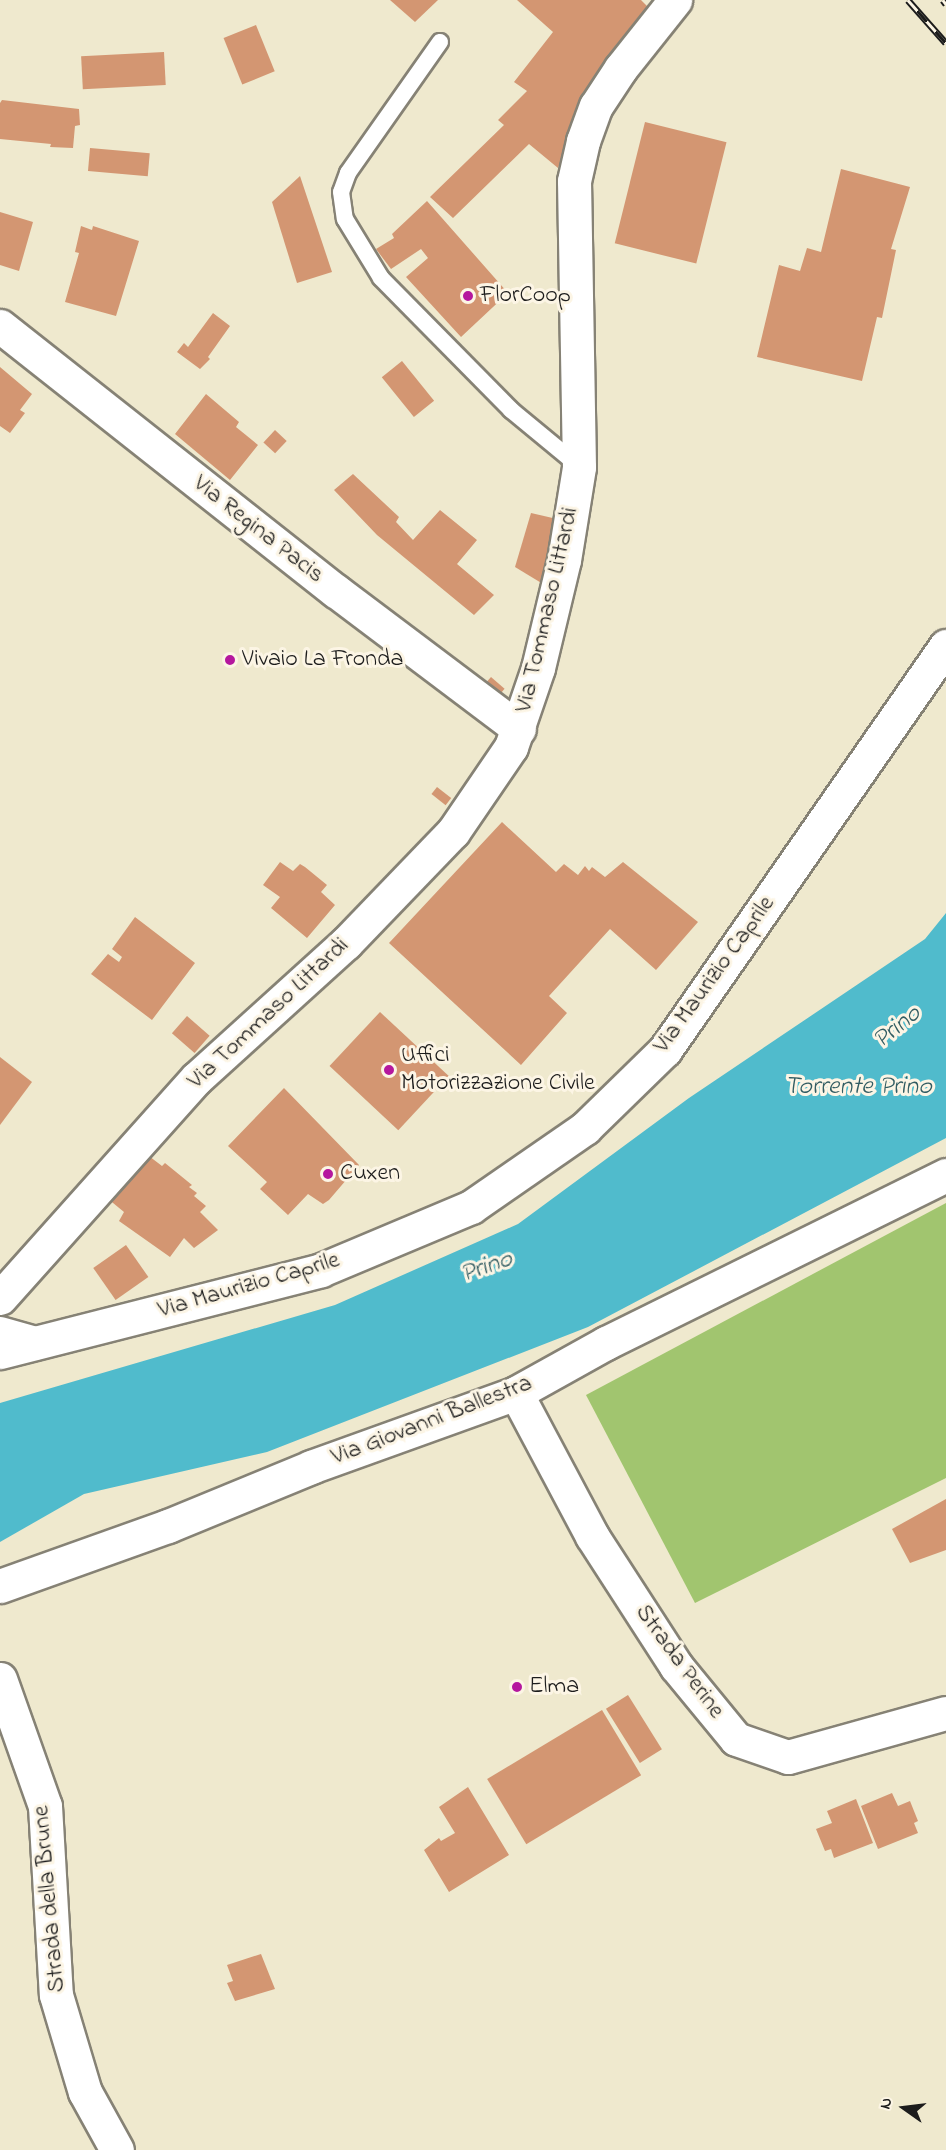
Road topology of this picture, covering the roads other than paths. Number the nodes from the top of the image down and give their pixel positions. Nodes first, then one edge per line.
1 (675, 0) edge
2 (440, 42) dead end
3 (0, 326) edge
4 (579, 467) junction
5 (946, 646) edge
6 (519, 729) junction
7 (946, 1175) edge
8 (0, 1298) edge
9 (0, 1332) edge
10 (35, 1343) junction
11 (0, 1352) edge
12 (516, 1393) junction
13 (0, 1586) edge
14 (0, 1679) edge
15 (946, 1713) edge
16 (117, 2150) edge

1 - 4 street, Via Tommaso Littardi
2 - 4 lane
3 - 6 street, Via Regina Pacis
4 - 6 street, Via Tommaso Littardi
5 - 10 street, Via Maurizio Caprile
6 - 8 street, Via Tommaso Littardi
7 - 12 street, Via Giovanni Ballestra
9 - 10 street
10 - 11 street, Via Maurizio Caprile
12 - 13 street, Via Giovanni Ballestra
12 - 15 street, Strada Perine
14 - 16 street, Strada della Brune

